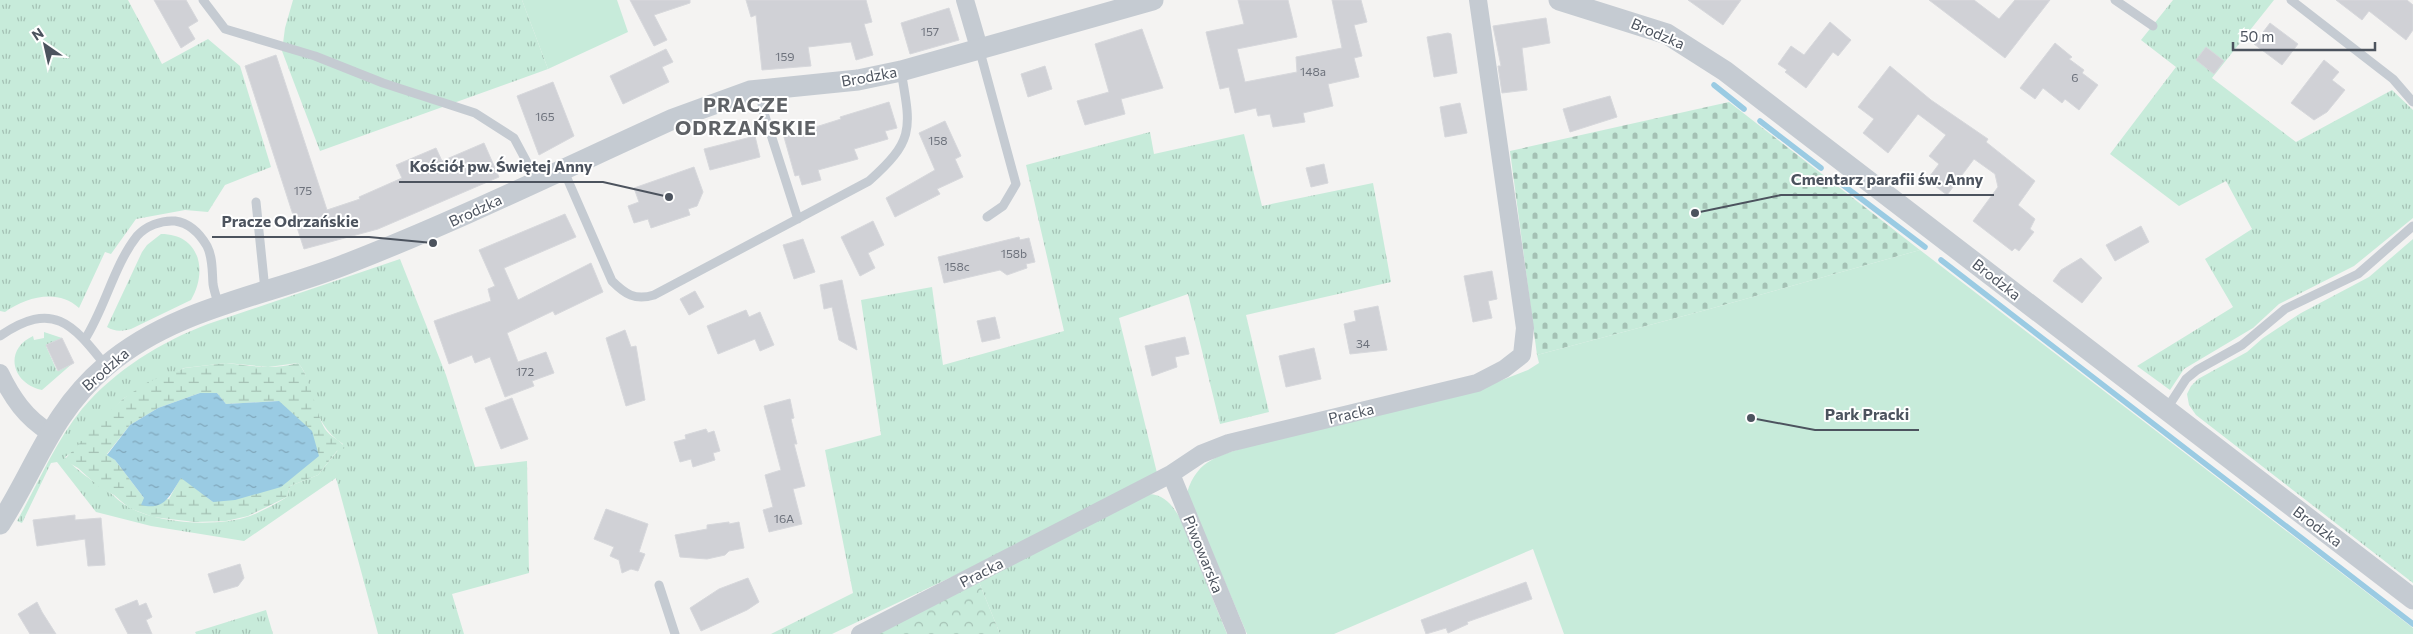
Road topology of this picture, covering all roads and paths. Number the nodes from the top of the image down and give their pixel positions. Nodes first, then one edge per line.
1 (203, 0) edge
2 (965, 0) edge
3 (1154, 0) edge
4 (1478, 0) edge
5 (1559, 0) edge
6 (2115, 0) edge
7 (2291, 0) edge
8 (1602, 6) edge
9 (2153, 26) dead end
10 (979, 48) junction
11 (901, 71) junction
12 (760, 89) junction
13 (2413, 102) edge
14 (563, 169) junction
15 (537, 181) junction
16 (256, 202) dead end
17 (986, 217) dead end
18 (798, 219) junction
19 (2413, 226) edge
20 (265, 290) junction
21 (219, 306) junction
22 (0, 336) edge
23 (85, 339) junction
24 (106, 366) junction
25 (0, 373) edge
26 (2166, 410) junction
27 (49, 432) junction
28 (1170, 474) junction
29 (0, 524) edge
30 (659, 585) dead end
31 (2413, 599) edge
32 (675, 634) edge
33 (860, 634) edge
34 (1237, 634) edge

1 - 15 lane
2 - 10 street
3 - 10 street, Brodzka
4 - 28 street, Pracka
5 - 8 street, Brodzka
6 - 9 lane
7 - 13 lane
8 - 26 street, Brodzka
10 - 11 street, Brodzka
10 - 17 lane
11 - 12 street, Brodzka
11 - 18 lane
12 - 14 street, Brodzka
12 - 18 lane
14 - 15 street, Brodzka
14 - 18 lane
15 - 20 street, Brodzka
16 - 20 lane
19 - 26 lane
20 - 21 street, Brodzka
21 - 23 lane
21 - 24 street, Brodzka
22 - 23 lane
23 - 24 lane
24 - 27 street, Brodzka
25 - 27 street
26 - 31 street, Brodzka
27 - 29 street, Brodzka
28 - 33 street, Pracka
28 - 34 street, Piwowarska
30 - 32 lane

